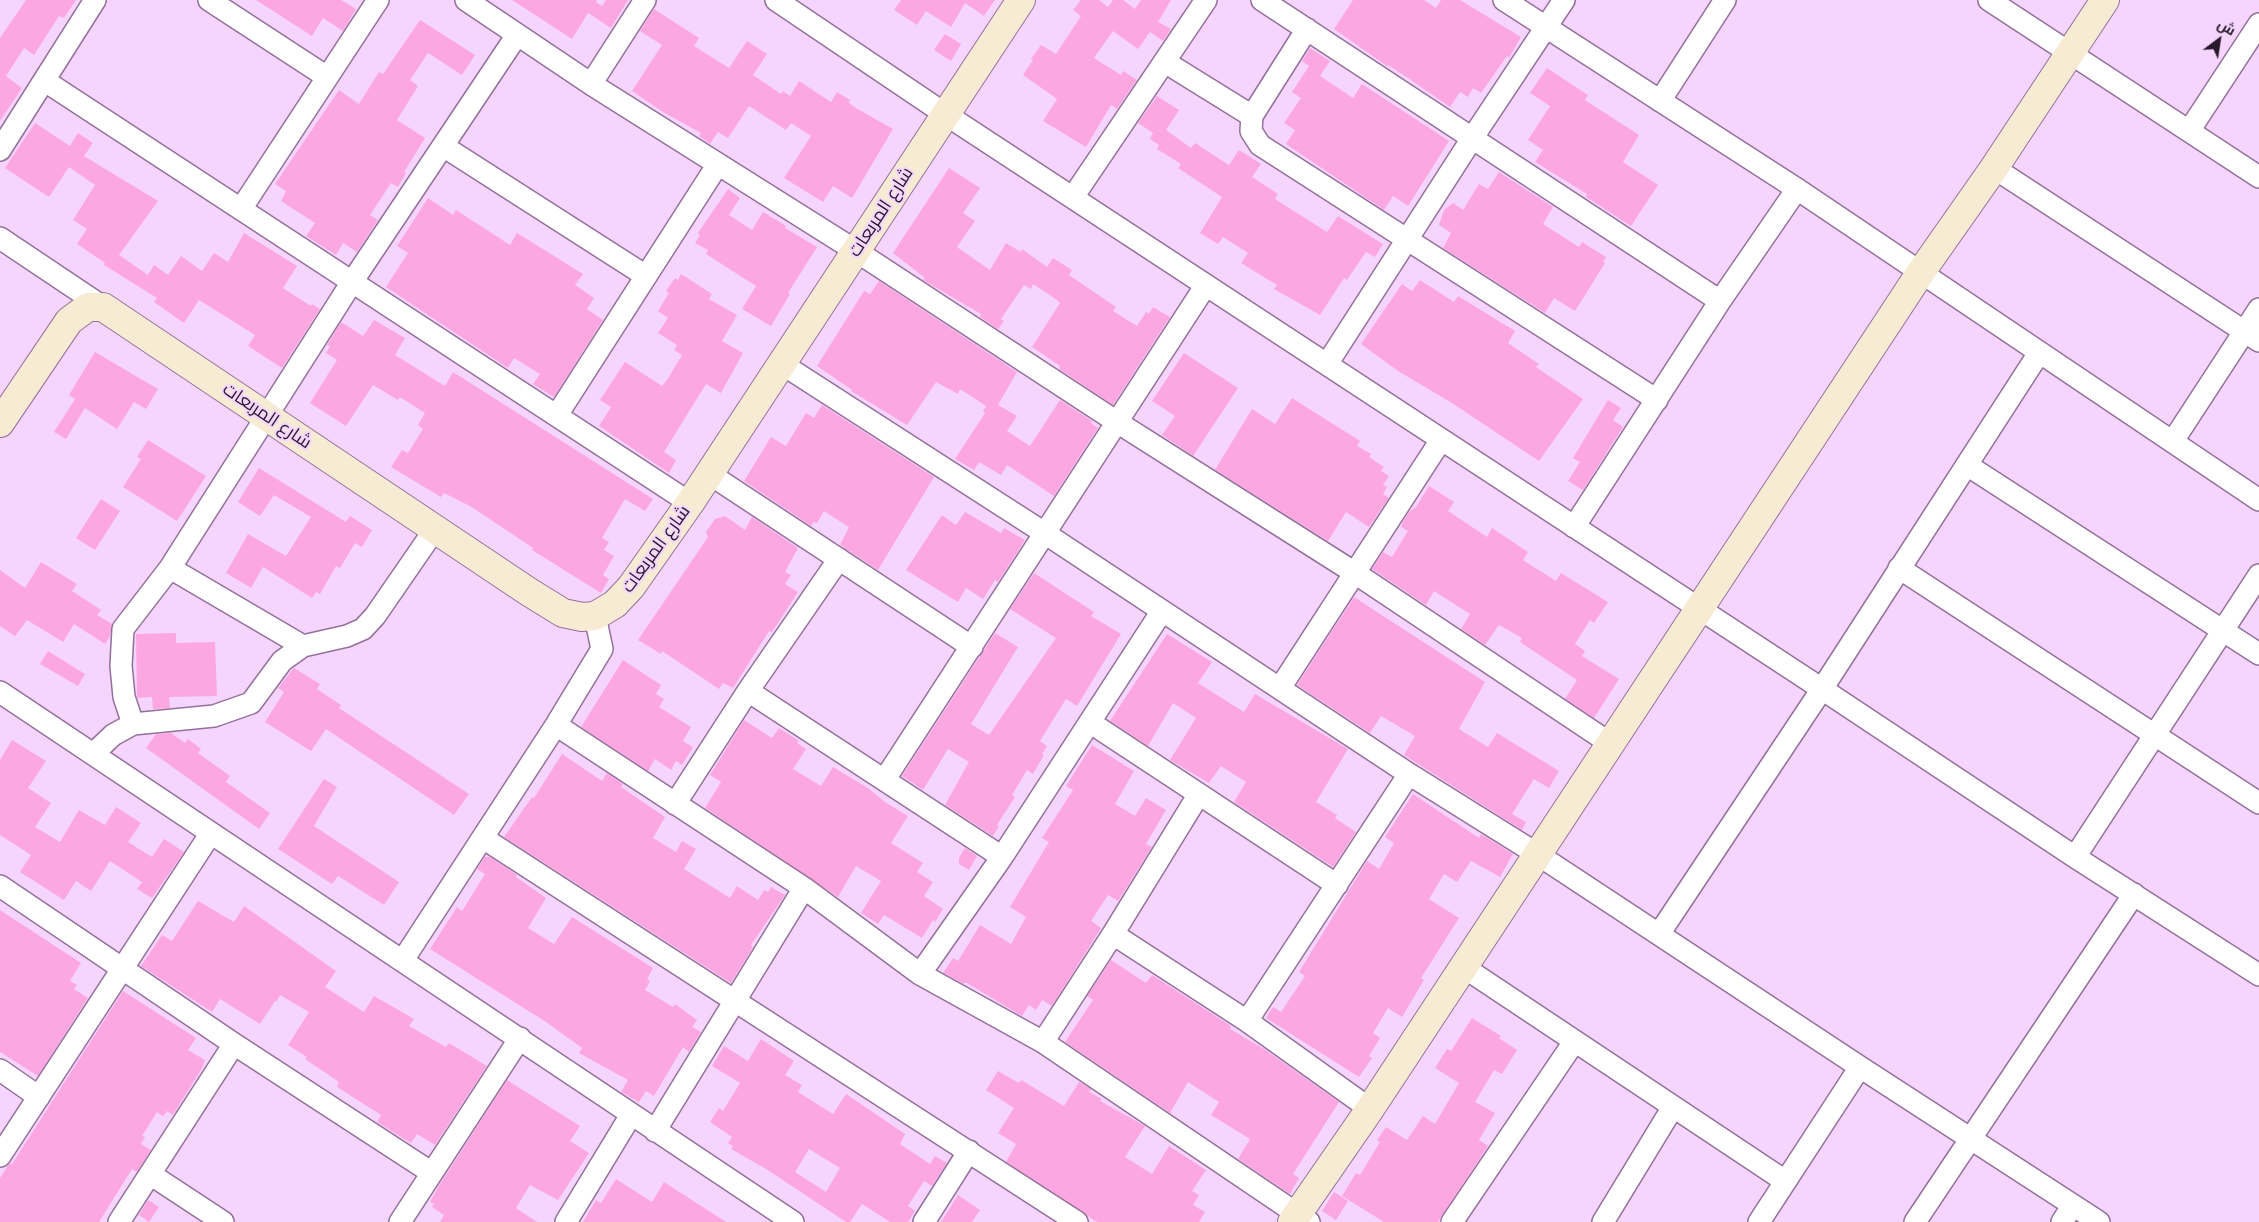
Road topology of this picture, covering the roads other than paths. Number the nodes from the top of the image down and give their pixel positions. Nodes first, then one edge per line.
1 (96, 0) edge
2 (209, 0) edge
3 (378, 0) edge
4 (466, 0) edge
5 (645, 0) edge
6 (776, 0) edge
7 (1021, 0) edge
8 (1206, 0) edge
9 (1262, 0) edge
10 (1504, 0) edge
11 (1564, 0) edge
12 (1725, 0) edge
13 (1989, 0) edge
14 (2105, 0) edge
15 (2259, 24) edge
16 (1546, 27) junction
17 (1307, 29) junction
18 (517, 35) junction
19 (2070, 53) junction
20 (1165, 62) junction
21 (327, 77) junction
22 (45, 81) junction
23 (591, 84) junction
24 (1660, 101) junction
25 (945, 114) junction
26 (1252, 116) junction
27 (2189, 132) junction
28 (1473, 138) junction
29 (443, 146) junction
30 (0, 150) edge
31 (718, 164) junction
32 (1994, 168) junction
33 (2259, 177) edge
34 (1797, 189) junction
35 (1073, 197) junction
36 (241, 209) junction
37 (0, 238) edge
38 (1409, 239) junction
39 (856, 251) junction
40 (1920, 272) junction
41 (646, 276) junction
42 (352, 282) junction
43 (1206, 285) junction
44 (1720, 300) junction
45 (103, 307) junction
46 (2259, 309) edge
47 (2252, 336) edge
48 (2039, 353) junction
49 (782, 364) junction
50 (1327, 364) junction
51 (1657, 400) junction
52 (557, 415) junction
53 (267, 416) junction
54 (0, 421) edge
55 (1117, 422) junction
56 (1441, 440) junction
57 (2172, 441) junction
58 (1967, 465) junction
59 (708, 473) junction
60 (2259, 500) edge
61 (690, 502) junction
62 (1574, 526) junction
63 (435, 529) junction
64 (1046, 534) junction
65 (839, 559) junction
66 (170, 568) junction
67 (1899, 568) junction
68 (1354, 572) junction
69 (2259, 575) edge
70 (1700, 609) junction
71 (1162, 611) junction
72 (595, 616) junction
73 (2223, 630) junction
74 (303, 646) junction
75 (972, 647) junction
76 (2259, 654) edge
77 (1280, 688) junction
78 (1822, 688) junction
79 (748, 691) junction
80 (0, 692) edge
81 (1091, 723) junction
82 (133, 724) junction
83 (556, 725) junction
84 (2154, 735) junction
85 (1612, 744) junction
86 (93, 754) junction
87 (1409, 774) junction
88 (885, 779) junction
89 (1199, 794) junction
90 (2259, 803) edge
91 (675, 804) junction
92 (211, 833) junction
93 (483, 838) junction
94 (1537, 854) junction
95 (1002, 857) junction
96 (2076, 857) junction
97 (1337, 885) junction
98 (0, 886) edge
99 (804, 888) junction
100 (2134, 894) junction
101 (1113, 934) junction
102 (1660, 934) junction
103 (403, 960) junction
104 (1462, 966) junction
105 (123, 968) junction
106 (920, 974) junction
107 (2259, 975) edge
108 (733, 1001) junction
109 (1247, 1021) junction
110 (520, 1038) junction
111 (1043, 1042) junction
112 (1574, 1042) junction
113 (234, 1044) junction
114 (1860, 1067) junction
115 (0, 1070) edge
116 (39, 1097) junction
117 (1673, 1107) junction
118 (1370, 1109) junction
119 (631, 1115) junction
120 (655, 1131) junction
121 (1970, 1138) junction
122 (970, 1151) junction
123 (0, 1156) edge
124 (432, 1173) junction
125 (150, 1174) junction
126 (1786, 1181) junction
127 (2068, 1213) edge
128 (1300, 1219) edge
129 (118, 1222) edge
130 (223, 1222) edge
131 (400, 1222) edge
132 (566, 1222) edge
133 (793, 1222) edge
134 (924, 1222) edge
135 (1077, 1222) edge
136 (1452, 1222) edge
137 (1603, 1222) edge
138 (1759, 1222) edge
139 (1914, 1222) edge
140 (2099, 1222) edge

1 - 22 street
2 - 21 street
3 - 21 street
4 - 18 street
5 - 23 street
6 - 25 street
7 - 25 street, شارع المربعات
8 - 20 street
9 - 17 street
10 - 16 street
11 - 16 street
12 - 24 street
13 - 19 street
14 - 19 street
15 - 27 street
16 - 24 street
16 - 28 street
17 - 26 street
17 - 28 street
18 - 23 street
18 - 29 street
19 - 27 street
19 - 32 street
20 - 26 street
20 - 35 street
21 - 36 street
22 - 30 street
22 - 36 street
23 - 31 street
24 - 34 street
25 - 35 street
25 - 39 street, شارع المربعات
26 - 38 street
27 - 33 street
28 - 38 street
28 - 44 street
29 - 41 street
29 - 42 street
31 - 39 street
31 - 41 street
32 - 40 street
32 - 47 street
34 - 40 street
34 - 44 street
35 - 43 street
36 - 42 street
37 - 45 street
38 - 50 street
38 - 51 street
39 - 49 street, شارع المربعات
39 - 55 street
40 - 48 street
40 - 70 street
41 - 52 street
42 - 52 street
42 - 53 street
43 - 50 street
43 - 55 street
44 - 51 street
45 - 53 street, شارع المربعات
45 - 54 street
46 - 47 street
47 - 57 street
48 - 57 street
48 - 58 street
49 - 59 street, شارع المربعات
49 - 64 street
50 - 56 street
51 - 62 street
52 - 61 street
53 - 63 street, شارع المربعات
53 - 66 street
55 - 64 street
55 - 68 street
56 - 62 street
56 - 68 street
57 - 60 street
58 - 67 street
58 - 73 street
59 - 61 street, شارع المربعات
59 - 65 street
61 - 72 street, شارع المربعات
62 - 70 street
63 - 72 street, شارع المربعات
63 - 74 street
64 - 71 street
64 - 75 street
65 - 75 street
65 - 79 street
66 - 74 street
66 - 82 street
67 - 78 street
67 - 84 street
68 - 77 street
68 - 85 street
69 - 73 street
70 - 78 street
70 - 85 street
71 - 77 street
71 - 81 street
72 - 83 street
73 - 76 street
73 - 84 street
74 - 82 street
75 - 88 street
77 - 87 street
78 - 96 street
78 - 102 street
79 - 88 street
79 - 91 street
80 - 86 street
81 - 89 street
81 - 95 street
82 - 86 street
83 - 91 street
83 - 93 street
84 - 90 street
84 - 96 street
85 - 94 street
86 - 92 street
87 - 94 street
87 - 97 street
88 - 95 street
89 - 97 street
89 - 101 street
91 - 99 street
92 - 103 street
92 - 105 street
93 - 103 street
93 - 108 street
94 - 102 street
94 - 104 street
95 - 106 street
96 - 100 street
97 - 109 street
98 - 105 street
99 - 106 street
99 - 108 street
100 - 107 street
100 - 121 street
101 - 109 street
101 - 111 street
102 - 114 street
103 - 110 street
104 - 112 street
104 - 118 street
105 - 113 street
105 - 116 street
106 - 111 street
108 - 120 street
108 - 122 street
109 - 118 street
110 - 119 street
110 - 124 street
111 - 128 street
112 - 117 street
112 - 136 street
113 - 124 street
113 - 125 street
114 - 121 street
114 - 126 street
115 - 116 street
116 - 123 street
117 - 126 street
117 - 137 street
118 - 128 street
119 - 120 street
119 - 132 street
120 - 133 street
121 - 127 street
121 - 139 street
122 - 134 street
122 - 135 street
124 - 131 street
125 - 129 street
125 - 130 street
126 - 138 street
127 - 140 street

